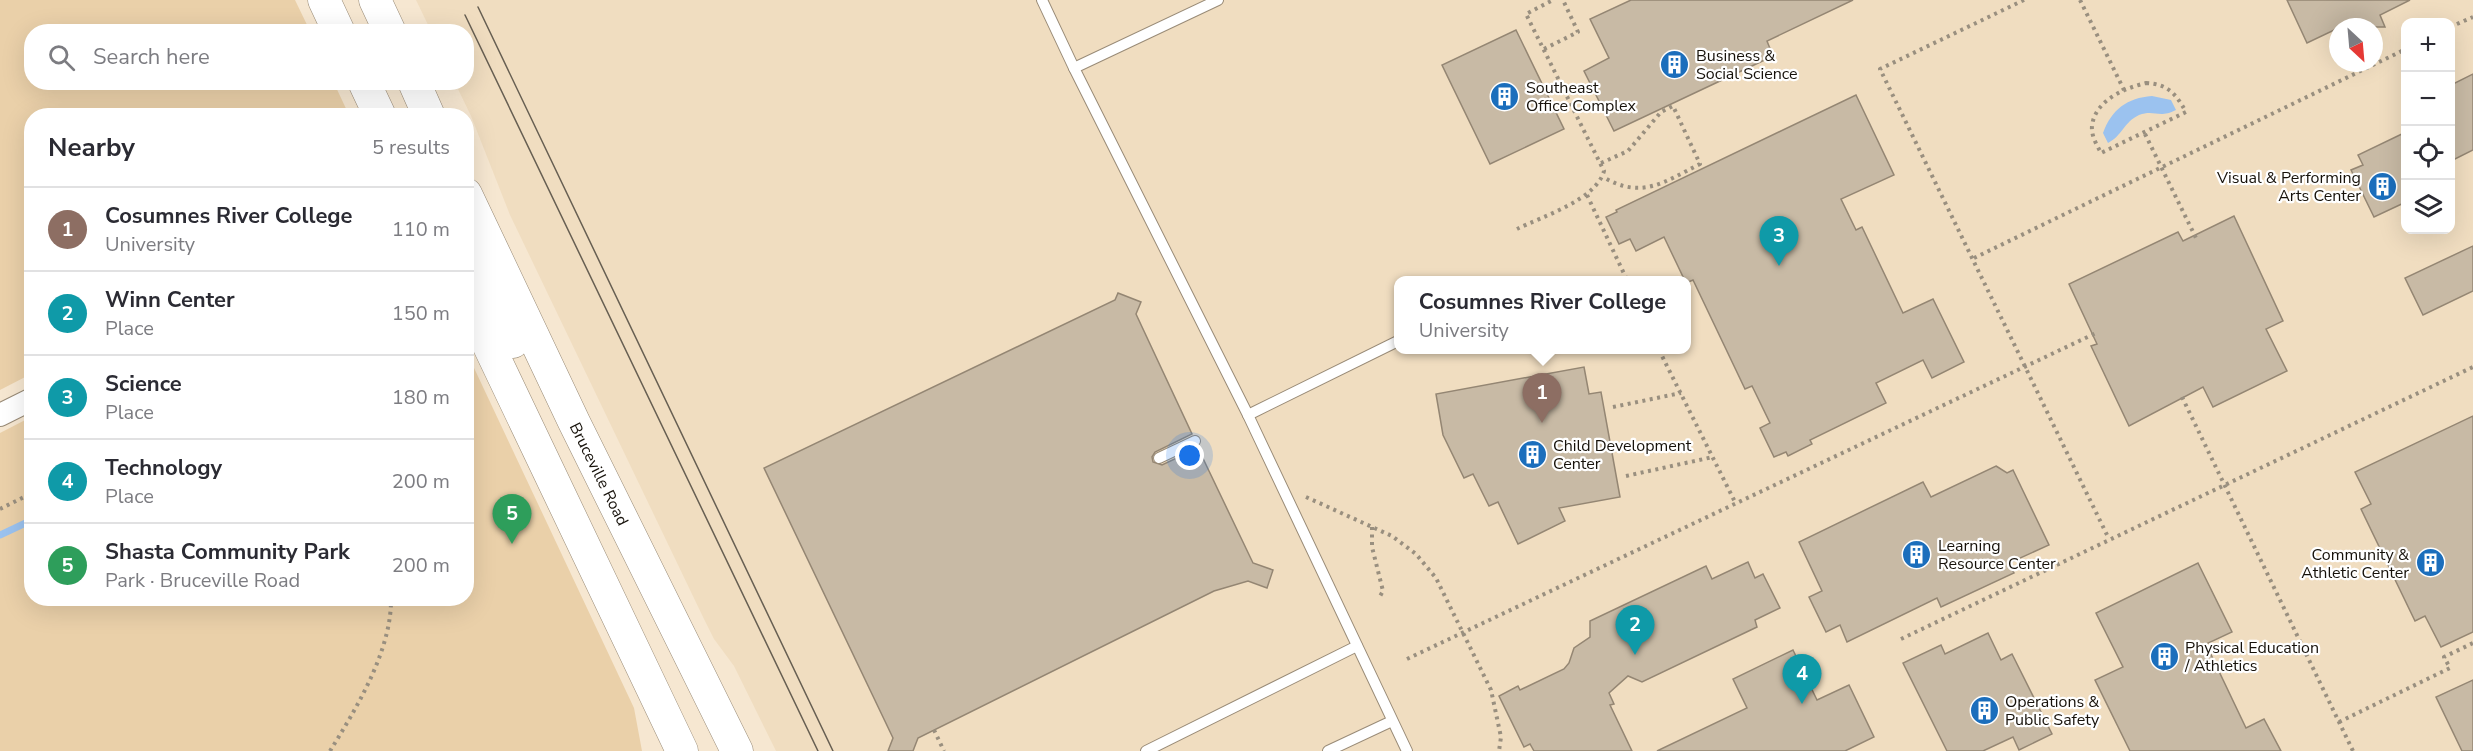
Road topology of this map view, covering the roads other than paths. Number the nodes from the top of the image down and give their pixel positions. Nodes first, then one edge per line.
1 (324, 0) edge
2 (375, 0) edge
3 (1042, 0) edge
4 (1218, 0) edge
5 (335, 24) edge
6 (386, 24) edge
7 (1074, 68) junction
8 (368, 90) edge
9 (418, 90) edge
10 (376, 108) edge
11 (425, 108) edge
12 (474, 211) edge
13 (474, 264) edge
14 (474, 315) edge
15 (1394, 343) edge
16 (24, 403) edge
17 (0, 415) edge
18 (1248, 415) junction
19 (574, 422) junction
20 (1195, 441) dead end
21 (1159, 458) dead end
22 (1357, 646) junction
23 (1392, 721) junction
24 (682, 751) edge
25 (737, 751) edge
26 (1146, 751) edge
27 (1328, 751) edge
28 (1407, 751) edge

1 - 5 main road
2 - 6 main road
3 - 7 lane
4 - 7 lane
7 - 18 lane
8 - 10 main road
9 - 11 main road
12 - 19 main road, Bruceville Road
13 - 19 main road
14 - 24 main road
15 - 18 lane
16 - 17 street
18 - 22 lane
19 - 25 main road, Bruceville Road
20 - 21 lane
22 - 23 lane
22 - 26 lane
23 - 27 lane
23 - 28 lane

